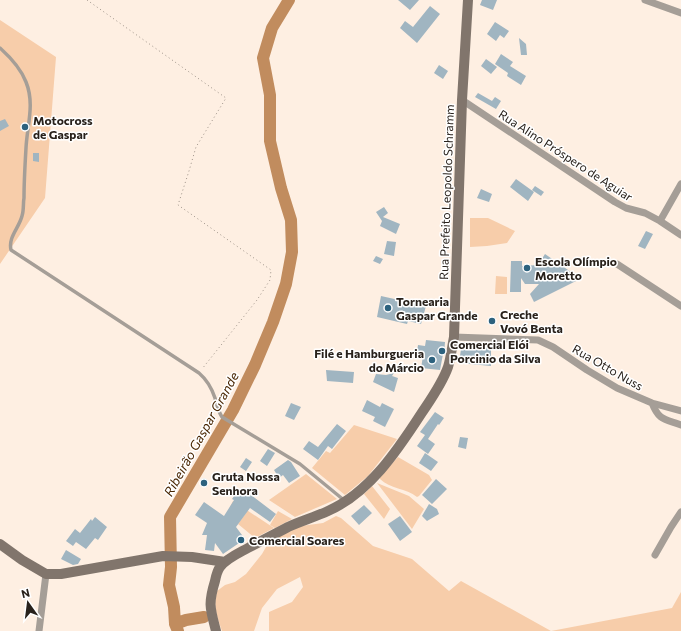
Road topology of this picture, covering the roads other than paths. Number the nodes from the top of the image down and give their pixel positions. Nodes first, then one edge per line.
1 (468, 0) edge
2 (645, 0) edge
3 (681, 13) edge
4 (0, 48) edge
5 (462, 100) junction
6 (681, 184) edge
7 (660, 221) junction
8 (681, 235) edge
9 (617, 264) dead end
10 (681, 306) edge
11 (454, 337) junction
12 (652, 403) junction
13 (681, 411) edge
14 (681, 425) edge
15 (346, 502) junction
16 (681, 512) edge
17 (0, 544) edge
18 (655, 555) dead end
19 (225, 562) junction
20 (46, 574) junction
21 (39, 631) edge
22 (216, 631) edge

1 - 5 street, Rua Prefeito Leopoldo Schramm
2 - 3 street
4 - 15 lane
5 - 7 street, Rua Alino Próspero de Aguiar
5 - 11 street, Rua Prefeito Leopoldo Schramm
6 - 7 street
7 - 8 street, Rua Alino Próspero de Aguiar
9 - 10 street
11 - 12 street, Rua Otto Nuss
11 - 15 street, Rua Prefeito Leopoldo Schramm
12 - 13 street, Rua Otto Nuss
12 - 14 street
15 - 19 street, Rua Prefeito Leopoldo Schramm
16 - 18 street
17 - 20 street
19 - 20 street
19 - 22 street
20 - 21 street

